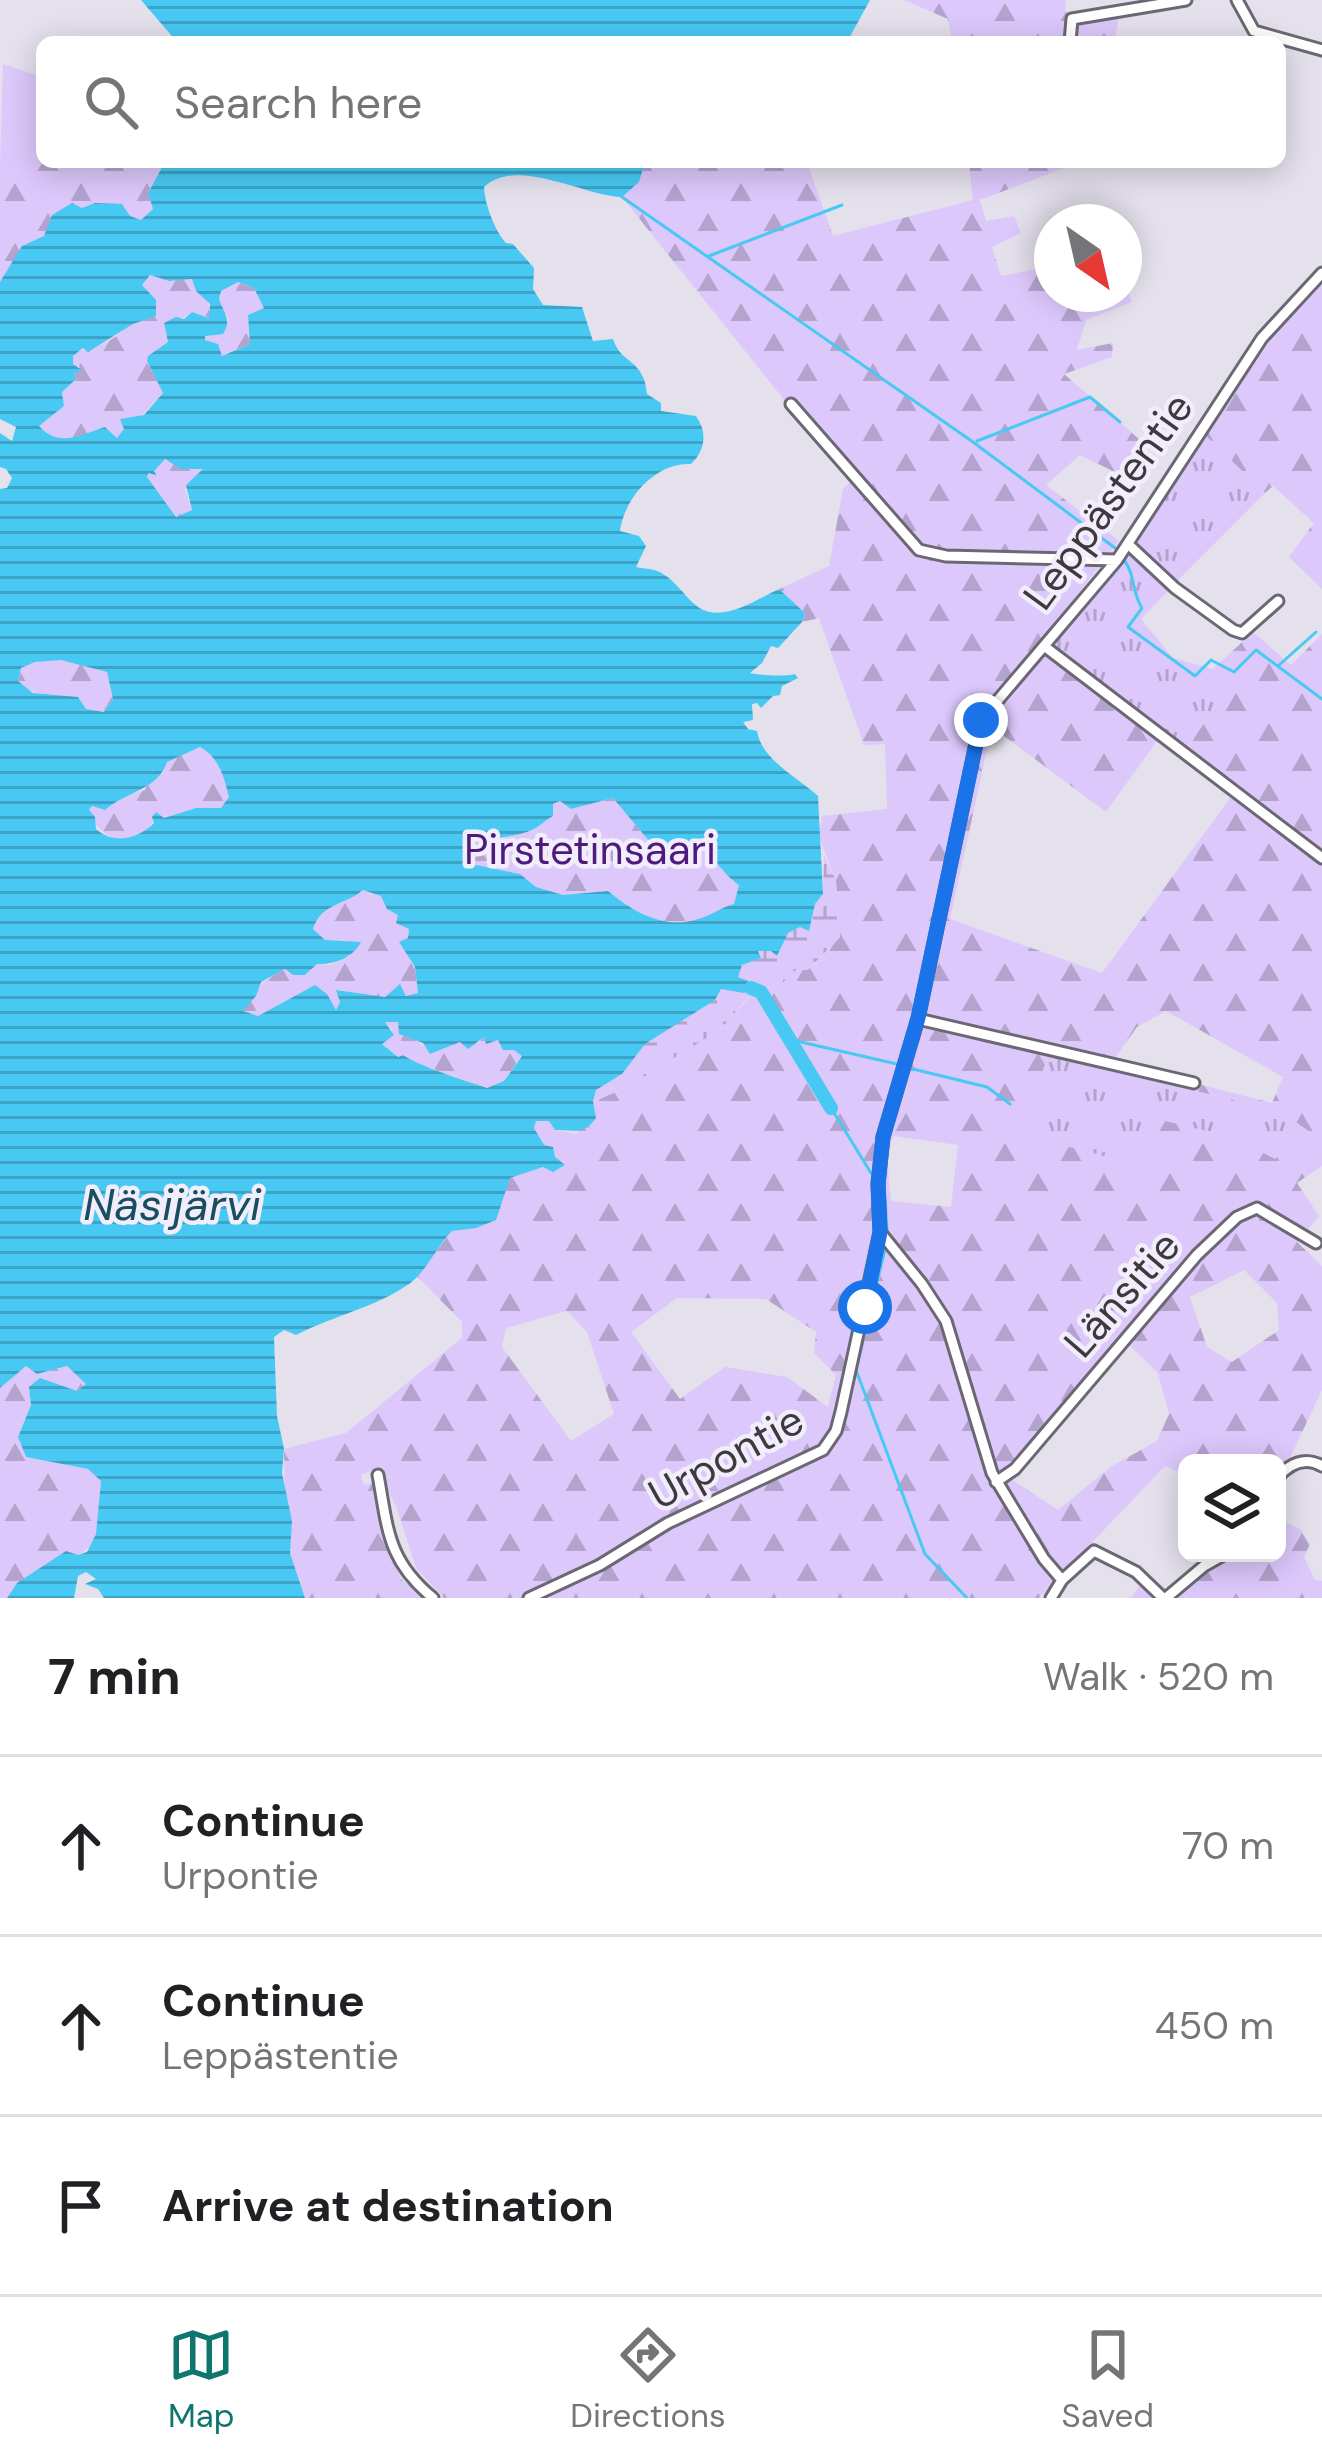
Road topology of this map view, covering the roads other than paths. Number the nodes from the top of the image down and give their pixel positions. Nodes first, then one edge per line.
1 (1186, 0) edge
2 (1237, 0) edge
3 (1071, 36) edge
4 (1272, 36) edge
5 (1286, 40) edge
6 (1322, 50) edge
7 (1322, 273) edge
8 (791, 404) dead end
9 (1129, 545) junction
10 (1117, 560) junction
11 (1279, 602) dead end
12 (1044, 646) junction
13 (1322, 858) edge
14 (918, 1018) junction
15 (1194, 1083) dead end
16 (880, 1232) junction
17 (1316, 1243) dead end
18 (1322, 1466) edge
19 (1286, 1471) edge
20 (378, 1474) dead end
21 (997, 1482) junction
22 (1211, 1562) edge
23 (1062, 1580) junction
24 (433, 1598) edge
25 (529, 1598) edge
26 (1051, 1598) edge
27 (1165, 1598) edge

1 - 3 street
2 - 4 street
5 - 6 street
7 - 9 street, Leppästentie
8 - 10 street
9 - 10 street, Leppästentie
9 - 11 street
10 - 12 street, Leppästentie
12 - 13 street
12 - 14 street, Leppästentie
14 - 15 street
14 - 16 street, Leppästentie
16 - 21 street
16 - 25 street, Urpontie
17 - 21 street, Länsitie
18 - 19 street
20 - 24 street
21 - 23 street
22 - 27 street
23 - 26 street
23 - 27 street

